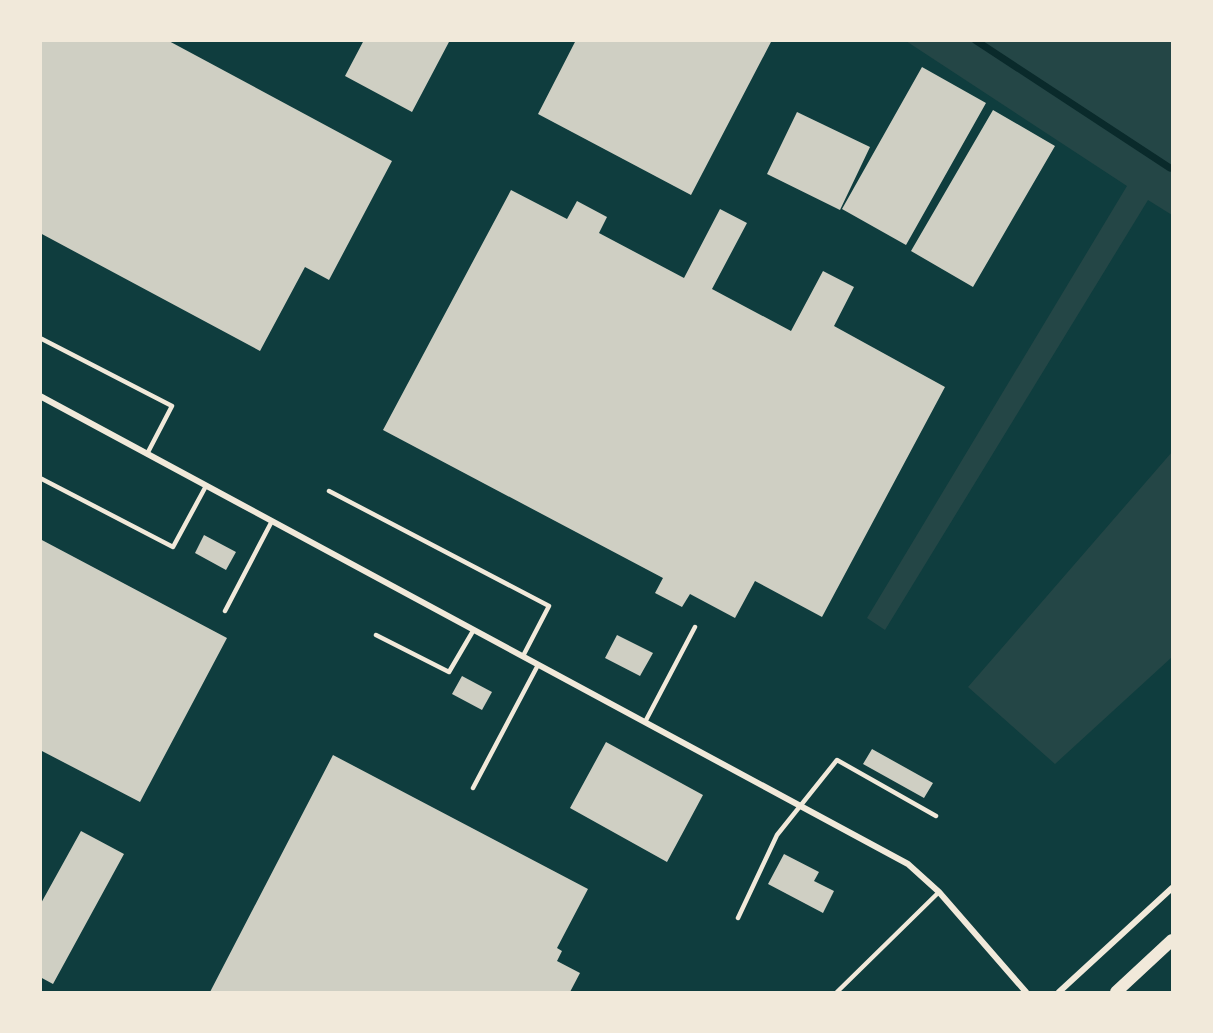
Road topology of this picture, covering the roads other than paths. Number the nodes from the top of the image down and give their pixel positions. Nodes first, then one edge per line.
1 (40, 338) edge
2 (40, 396) edge
3 (147, 454) junction
4 (40, 478) edge
5 (206, 486) junction
6 (329, 491) dead end
7 (272, 521) junction
8 (225, 611) dead end
9 (695, 627) dead end
10 (473, 630) junction
11 (376, 634) dead end
12 (523, 656) junction
13 (538, 665) junction
14 (645, 722) junction
15 (473, 788) dead end
16 (802, 806) junction
17 (936, 816) dead end
18 (1173, 888) edge
19 (939, 892) junction
20 (738, 918) dead end
21 (1173, 940) edge
22 (837, 993) edge
23 (1026, 993) edge
24 (1059, 993) edge
25 (1116, 993) edge

1 - 3 lane
2 - 3 street
3 - 5 street
4 - 5 lane
5 - 7 street
6 - 12 lane
7 - 8 lane
7 - 10 street
9 - 14 lane
10 - 11 lane
10 - 12 street
12 - 13 street
13 - 14 street
13 - 15 lane
14 - 16 street
16 - 17 lane
16 - 19 street
16 - 20 lane
18 - 24 street
19 - 22 lane
19 - 23 street
21 - 25 main road

